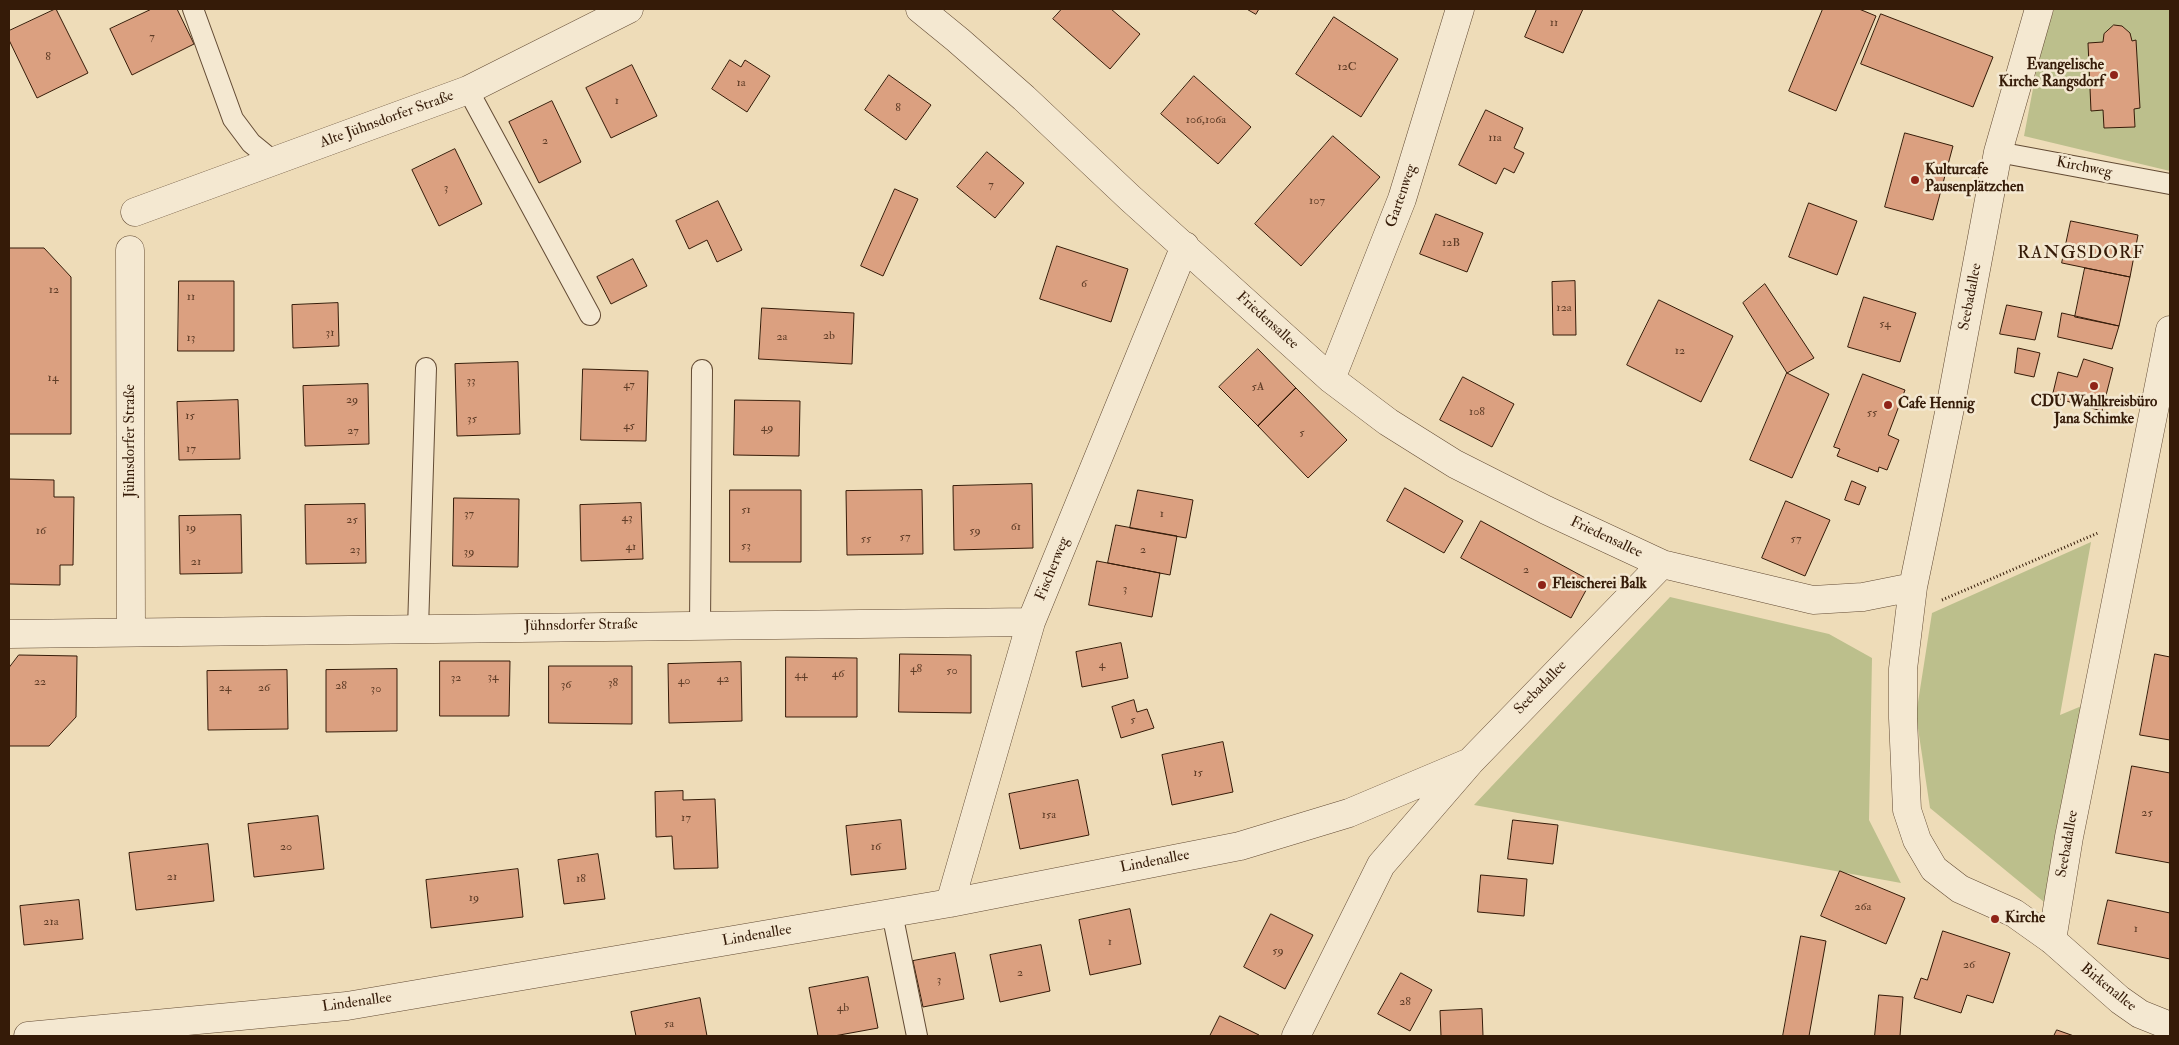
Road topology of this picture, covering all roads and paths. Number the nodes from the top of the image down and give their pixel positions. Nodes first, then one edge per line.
1 (193, 9) edge
2 (629, 9) edge
3 (920, 9) edge
4 (1460, 9) edge
5 (2039, 9) edge
6 (468, 90) junction
7 (1998, 152) junction
8 (273, 162) junction
9 (2170, 184) edge
10 (135, 212) dead end
11 (1186, 246) junction
12 (130, 250) dead end
13 (590, 315) dead end
14 (2170, 330) edge
15 (426, 368) dead end
16 (702, 370) dead end
17 (1331, 379) junction
18 (2133, 518) junction
19 (1662, 564) junction
20 (1911, 598) junction
21 (1031, 622) junction
22 (700, 625) junction
23 (418, 629) junction
24 (131, 632) junction
25 (9, 634) edge
26 (1470, 762) junction
27 (950, 903) junction
28 (892, 913) junction
29 (2052, 940) junction
30 (2170, 1026) edge
31 (28, 1036) edge
32 (917, 1036) edge
33 (1296, 1036) edge

1 - 8 lane
2 - 6 street, Alte Jühnsdorfer Straße
3 - 11 street, Friedensallee
4 - 17 street, Gartenweg
5 - 7 street, Seebadallee
6 - 8 street, Alte Jühnsdorfer Straße
6 - 13 lane
7 - 9 lane, Kirchweg
7 - 20 street, Seebadallee
8 - 10 street, Alte Jühnsdorfer Straße
11 - 17 street, Friedensallee
11 - 21 street, Fischerweg
12 - 24 street, Jühnsdorfer Straße
14 - 18 street, Seebadallee
15 - 23 lane
16 - 22 lane
17 - 19 street, Friedensallee
18 - 20 path
18 - 29 street, Seebadallee
19 - 20 street
19 - 26 street, Seebadallee
20 - 29 street, Seebadallee
21 - 22 street, Jühnsdorfer Straße
21 - 27 street, Fischerweg
22 - 23 street, Jühnsdorfer Straße
23 - 24 street, Jühnsdorfer Straße
24 - 25 street, Jühnsdorfer Straße
26 - 27 street, Lindenallee
26 - 33 street, Seebadallee
27 - 28 street, Lindenallee
28 - 31 street, Lindenallee
28 - 32 lane
29 - 30 street, Birkenallee

